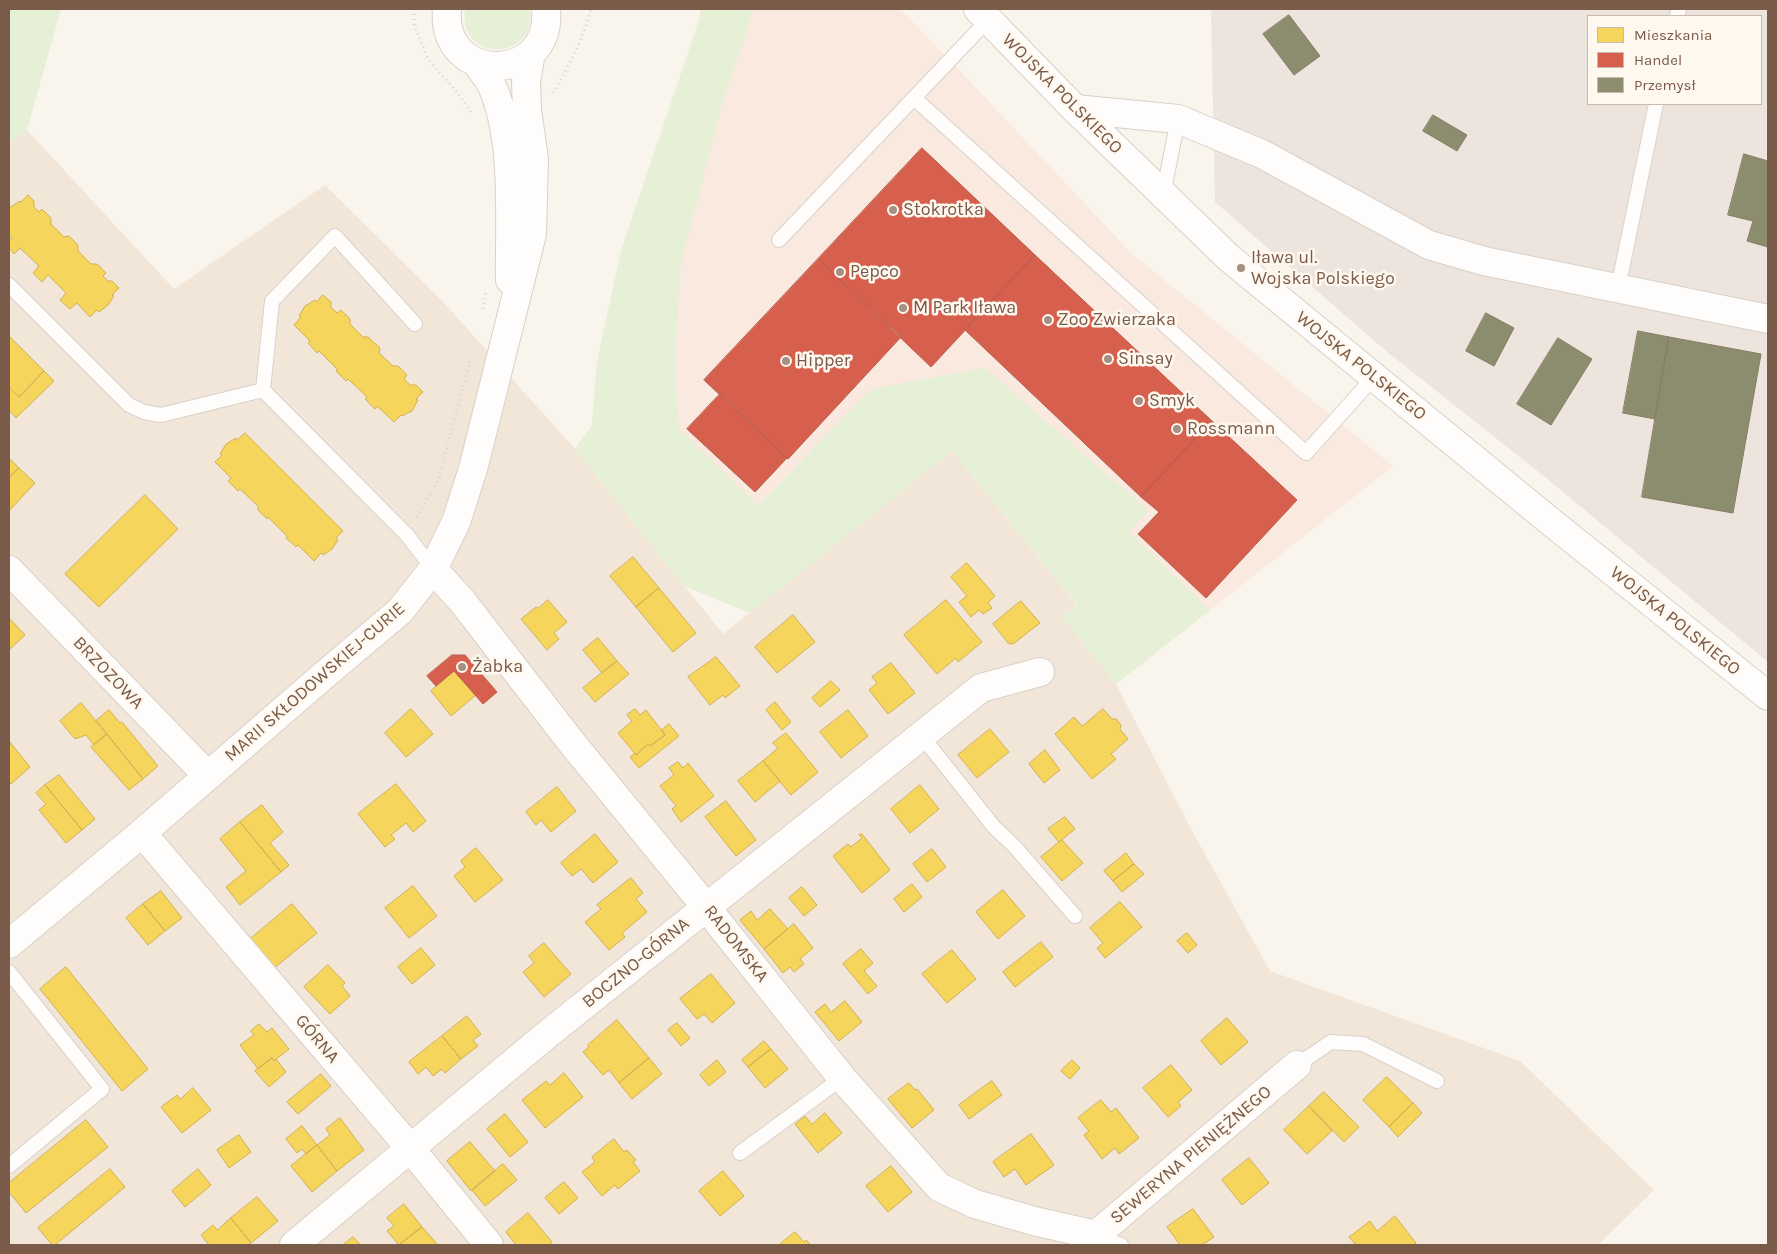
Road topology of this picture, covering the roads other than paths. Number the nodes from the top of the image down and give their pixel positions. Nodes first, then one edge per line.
1 (447, 9) edge
2 (550, 12) edge
3 (983, 14) edge
4 (531, 53) junction
5 (477, 63) junction
6 (914, 98) junction
7 (1656, 105) edge
8 (1076, 109) junction
9 (1178, 119) junction
10 (1163, 195) junction
11 (779, 240) dead end
12 (9, 285) edge
13 (1618, 288) junction
14 (511, 312) junction
15 (1768, 319) edge
16 (415, 324) dead end
17 (1374, 377) junction
18 (262, 390) junction
19 (434, 569) junction
20 (9, 570) edge
21 (1040, 672) dead end
22 (1768, 696) edge
23 (922, 735) junction
24 (208, 776) junction
25 (142, 833) junction
26 (706, 906) junction
27 (1075, 916) dead end
28 (9, 944) edge
29 (9, 972) edge
30 (1297, 1065) joint
31 (842, 1078) junction
32 (1437, 1081) dead end
33 (410, 1148) junction
34 (740, 1153) dead end
35 (9, 1166) edge
36 (1090, 1240) edge
37 (294, 1245) edge
38 (489, 1245) edge
39 (1121, 1245) edge

1 - 5 street
2 - 4 street
3 - 6 lane
3 - 8 street, WOJSKA POLSKIEGO
4 - 5 street
4 - 14 street, MARII SKŁODOWSKIEJ-CURIE
5 - 14 street, MARII SKŁODOWSKIEJ-CURIE
6 - 11 lane
6 - 17 lane
7 - 13 lane
8 - 9 street
8 - 10 street, WOJSKA POLSKIEGO
9 - 10 lane
9 - 13 street
10 - 17 street, WOJSKA POLSKIEGO
12 - 18 lane
13 - 15 street
14 - 19 street, MARII SKŁODOWSKIEJ-CURIE
16 - 18 lane
17 - 22 street, WOJSKA POLSKIEGO
18 - 19 lane
19 - 24 street, MARII SKŁODOWSKIEJ-CURIE
19 - 26 street, RADOMSKA
20 - 24 street, BRZOZOWA
21 - 23 street, BOCZNO-GÓRNA
23 - 26 street, BOCZNO-GÓRNA
23 - 27 lane
24 - 25 street, MARII SKŁODOWSKIEJ-CURIE
25 - 28 street, MARII SKŁODOWSKIEJ-CURIE
25 - 33 street, GÓRNA
26 - 31 street, RADOMSKA
26 - 33 street, BOCZNO-GÓRNA
29 - 35 lane
30 - 32 lane
30 - 36 street, SEWERYNA PIENIĘŻNEGO
31 - 34 lane
31 - 36 street, RADOMSKA
33 - 37 street, BOCZNO-GÓRNA
33 - 38 street, GÓRNA
36 - 39 lane

